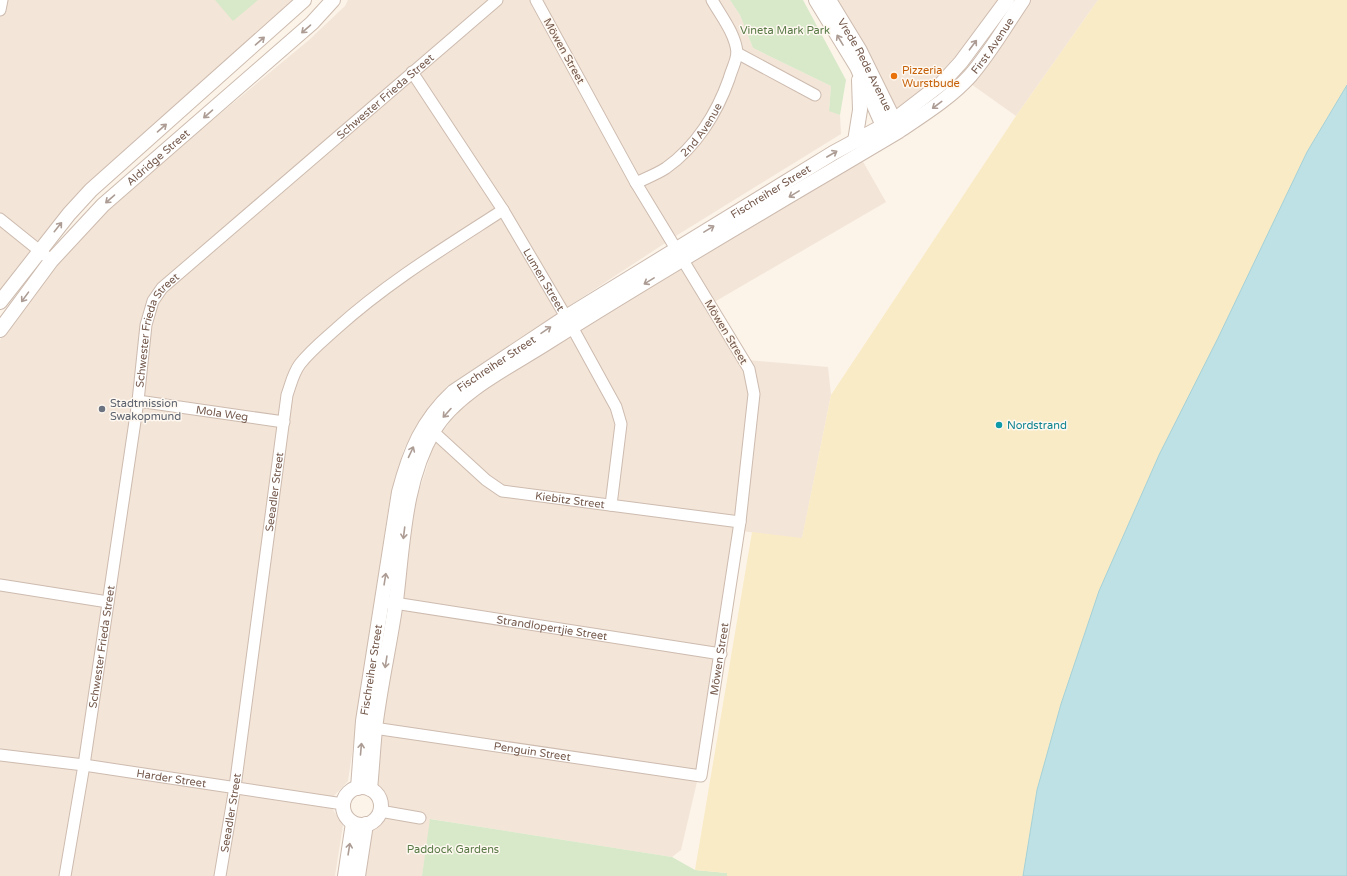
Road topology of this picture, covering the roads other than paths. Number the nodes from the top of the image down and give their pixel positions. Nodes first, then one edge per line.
1 (2, 0) edge
2 (304, 0) edge
3 (333, 0) edge
4 (497, 0) edge
5 (536, 0) edge
6 (712, 0) edge
7 (816, 0) edge
8 (829, 0) edge
9 (1006, 0) edge
10 (1023, 0) edge
11 (0, 10) edge
12 (737, 53) junction
13 (857, 67) junction
14 (412, 72) junction
15 (815, 95) dead end
16 (891, 129) junction
17 (855, 141) junction
18 (140, 147) junction
19 (153, 162) junction
20 (636, 183) junction
21 (504, 210) junction
22 (0, 219) edge
23 (39, 250) junction
24 (679, 255) junction
25 (52, 261) junction
26 (0, 302) edge
27 (569, 322) junction
28 (0, 330) edge
29 (138, 401) junction
30 (284, 422) junction
31 (429, 427) junction
32 (611, 505) junction
33 (740, 522) junction
34 (0, 585) edge
35 (108, 602) junction
36 (389, 602) junction
37 (721, 654) junction
38 (369, 728) junction
39 (0, 755) edge
40 (84, 765) junction
41 (702, 776) joint
42 (235, 787) junction
43 (364, 788) junction
44 (343, 804) junction
45 (380, 811) junction
46 (420, 818) dead end
47 (360, 823) junction
48 (65, 876) edge
49 (220, 876) edge
50 (345, 876) edge
51 (358, 876) edge

1 - 11 street
18 -> 2 street, Aldridge Street
3 -> 19 street, Aldridge Street
4 - 14 street, Schwester Frieda Street
5 - 20 street, Möwen Street
6 - 12 street
13 -> 7 street, Vrede Rede Avenue
8 - 16 street, Vrede Rede Avenue
16 -> 9 street, First Avenue
10 -> 16 street, First Avenue
12 - 15 street
12 - 20 street, 2nd Avenue
13 - 16 street, Vrede Rede Avenue
13 - 17 street
14 - 21 street, Lumen Street
14 - 29 street, Schwester Frieda Street
16 - 17 street, Fischreiher Street
16 -> 24 street, Fischreiher Street
24 -> 17 street, Fischreiher Street
18 - 19 street
23 -> 18 street, Aldridge Street
19 -> 25 street, Aldridge Street
20 - 24 street, Möwen Street
21 - 27 street, Lumen Street
21 - 30 street, Seeadler Street
22 - 23 street
23 - 25 street
23 - 26 street, Aldridge Street
24 - 27 street, Fischreiher Street
24 - 33 street, Möwen Street
25 -> 28 street, Aldridge Street
27 - 31 street, Fischreiher Street
27 - 32 street, Lumen Street
29 - 30 street, Mola Weg
29 - 35 street, Schwester Frieda Street
30 - 42 street, Seeadler Street
31 - 32 street, Kiebitz Street
31 - 36 street, Fischreiher Street
32 - 33 street, Kiebitz Street
33 - 37 street, Möwen Street
34 - 35 street
35 - 40 street, Schwester Frieda Street
36 - 37 street, Strandlopertjie Street
36 - 38 street, Fischreiher Street
37 - 41 street, Möwen Street
38 - 41 street, Penguin Street
38 - 43 street, Fischreiher Street
39 - 40 street, Harder Street
40 - 42 street, Harder Street
40 - 48 street, Schwester Frieda Street
42 - 44 street, Harder Street
42 - 49 street, Seeadler Street
43 - 44 street
43 - 45 street
44 - 47 street
45 - 46 street
45 - 47 street
50 -> 47 street
47 - 51 street

